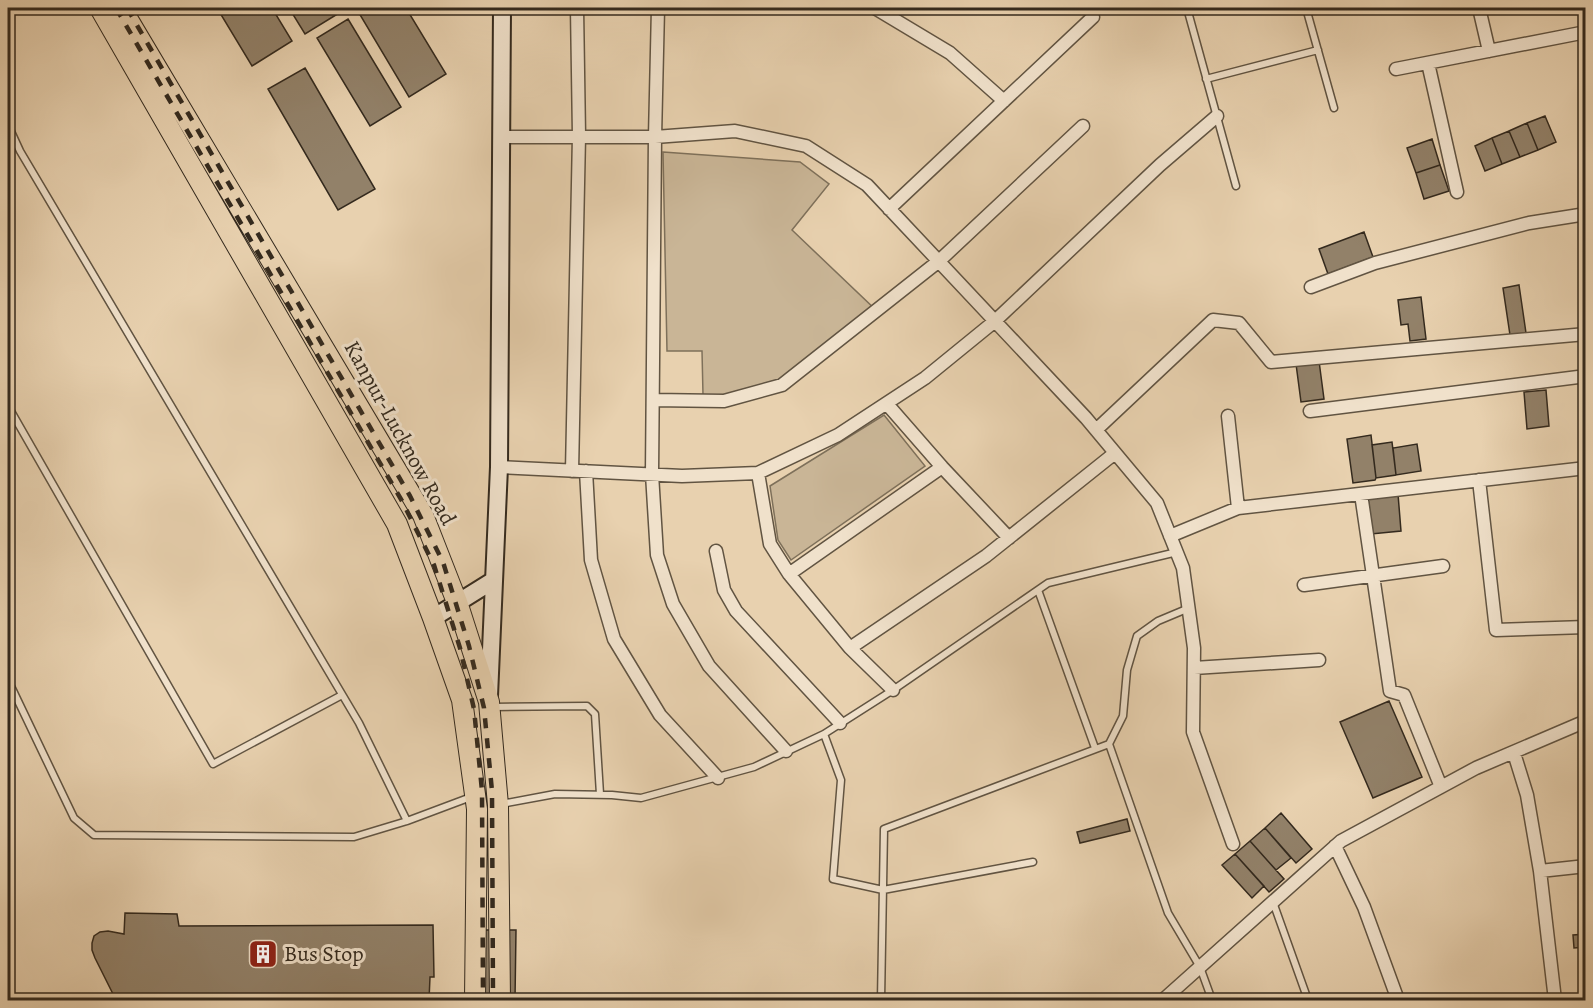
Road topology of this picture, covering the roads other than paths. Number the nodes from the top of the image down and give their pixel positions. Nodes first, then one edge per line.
1 (100, 8) edge
2 (122, 8) edge
3 (502, 8) edge
4 (577, 8) edge
5 (658, 8) edge
6 (875, 8) edge
7 (1187, 8) edge
8 (1306, 8) edge
9 (1479, 8) edge
10 (1093, 16) dead end
11 (1586, 32) edge
12 (1318, 50) junction
13 (1489, 51) junction
14 (1428, 63) junction
15 (1396, 69) dead end
16 (1206, 79) junction
17 (1004, 101) junction
18 (1334, 108) dead end
19 (1216, 116) junction
20 (8, 125) edge
21 (1083, 126) dead end
22 (579, 136) junction
23 (501, 137) junction
24 (655, 137) junction
25 (1236, 186) dead end
26 (1457, 192) dead end
27 (889, 209) junction
28 (1586, 213) edge
29 (939, 261) junction
30 (1311, 287) dead end
31 (995, 321) junction
32 (1586, 334) edge
33 (1586, 376) edge
34 (653, 400) junction
35 (887, 404) junction
36 (8, 406) edge
37 (1310, 411) dead end
38 (1228, 416) dead end
39 (1096, 430) junction
40 (1115, 453) junction
41 (499, 467) junction
42 (942, 467) junction
43 (1586, 468) edge
44 (572, 471) junction
45 (586, 471) junction
46 (758, 473) junction
47 (652, 474) junction
48 (1479, 480) junction
49 (1360, 494) junction
50 (1238, 508) junction
51 (1170, 536) junction
52 (1009, 538) junction
53 (716, 551) dead end
54 (1177, 552) junction
55 (1443, 566) dead end
56 (789, 574) junction
57 (1373, 575) junction
58 (494, 580) junction
59 (1305, 585) dead end
60 (1038, 590) junction
61 (457, 602) junction
62 (1189, 608) junction
63 (433, 618) junction
64 (1586, 627) edge
65 (850, 648) junction
66 (1319, 660) dead end
67 (1194, 668) junction
68 (8, 680) edge
69 (893, 690) junction
70 (342, 695) junction
71 (489, 705) junction
72 (1586, 721) edge
73 (840, 723) junction
74 (824, 734) junction
75 (1109, 744) junction
76 (1095, 748) junction
77 (786, 751) junction
78 (1514, 753) junction
79 (718, 778) junction
80 (1441, 787) junction
81 (600, 794) junction
82 (474, 796) junction
83 (498, 805) junction
84 (407, 821) junction
85 (1233, 844) dead end
86 (1335, 846) junction
87 (1034, 862) dead end
88 (1586, 866) edge
89 (1540, 872) junction
90 (883, 890) junction
91 (1273, 902) junction
92 (1200, 967) junction
93 (475, 1000) edge
94 (500, 1000) edge
95 (881, 1000) edge
96 (1163, 1000) edge
97 (1212, 1000) edge
98 (1308, 1000) edge
99 (1398, 1000) edge
100 (1555, 1000) edge

1 - 63 main road, Kanpur-Lucknow Road
2 - 61 main road, Kanpur-Lucknow Road
3 - 23 main road
4 - 22 street
5 - 24 street
6 - 17 street
7 - 16 lane
8 - 12 lane
9 - 13 street
10 - 17 street
11 - 13 street
12 - 16 lane
12 - 18 lane
13 - 14 street
14 - 15 street
14 - 26 street
16 - 19 lane
17 - 27 street
19 - 25 lane
19 - 31 street
20 - 70 lane
21 - 29 street
22 - 23 street
22 - 24 street
22 - 44 street
23 - 41 main road
24 - 27 street
24 - 34 street
27 - 29 street
28 - 30 street
29 - 31 street
29 - 34 street
31 - 35 street
31 - 39 street
32 - 39 street
33 - 37 street
34 - 47 street
35 - 42 street
35 - 46 street
36 - 70 lane
38 - 50 street
39 - 40 street
40 - 51 street
40 - 52 street
41 - 44 street
41 - 58 main road
42 - 52 street
42 - 56 street
43 - 48 street
44 - 45 street
45 - 47 street
45 - 79 street
46 - 47 street
46 - 56 street
47 - 77 street
48 - 49 street
48 - 64 street
49 - 50 street
49 - 57 street
50 - 51 street
51 - 54 street
52 - 65 street
53 - 73 street
54 - 60 lane
54 - 62 street
55 - 57 street
56 - 65 street
57 - 59 street
57 - 80 street
58 - 61 main road
58 - 71 main road
60 - 69 lane
60 - 76 lane
61 - 63 main road
61 - 71 main road, Kanpur-Lucknow Road
62 - 67 street
62 - 75 lane
63 - 82 main road, Kanpur-Lucknow Road
65 - 69 street
66 - 67 street
67 - 85 street
68 - 84 lane
69 - 73 lane
70 - 84 lane
71 - 81 lane
71 - 83 main road, Kanpur-Lucknow Road
72 - 78 street
73 - 74 lane
74 - 77 lane
74 - 90 lane
75 - 76 lane
75 - 92 lane
76 - 90 lane
77 - 79 lane
78 - 80 street
78 - 89 street
79 - 81 lane
80 - 86 street
81 - 83 lane
82 - 84 lane
82 - 93 main road, Kanpur-Lucknow Road
83 - 94 main road, Kanpur-Lucknow Road
86 - 91 street
86 - 99 street
87 - 90 lane
88 - 89 street
89 - 100 street
90 - 95 lane
91 - 92 street
91 - 98 lane
92 - 96 street
92 - 97 lane

